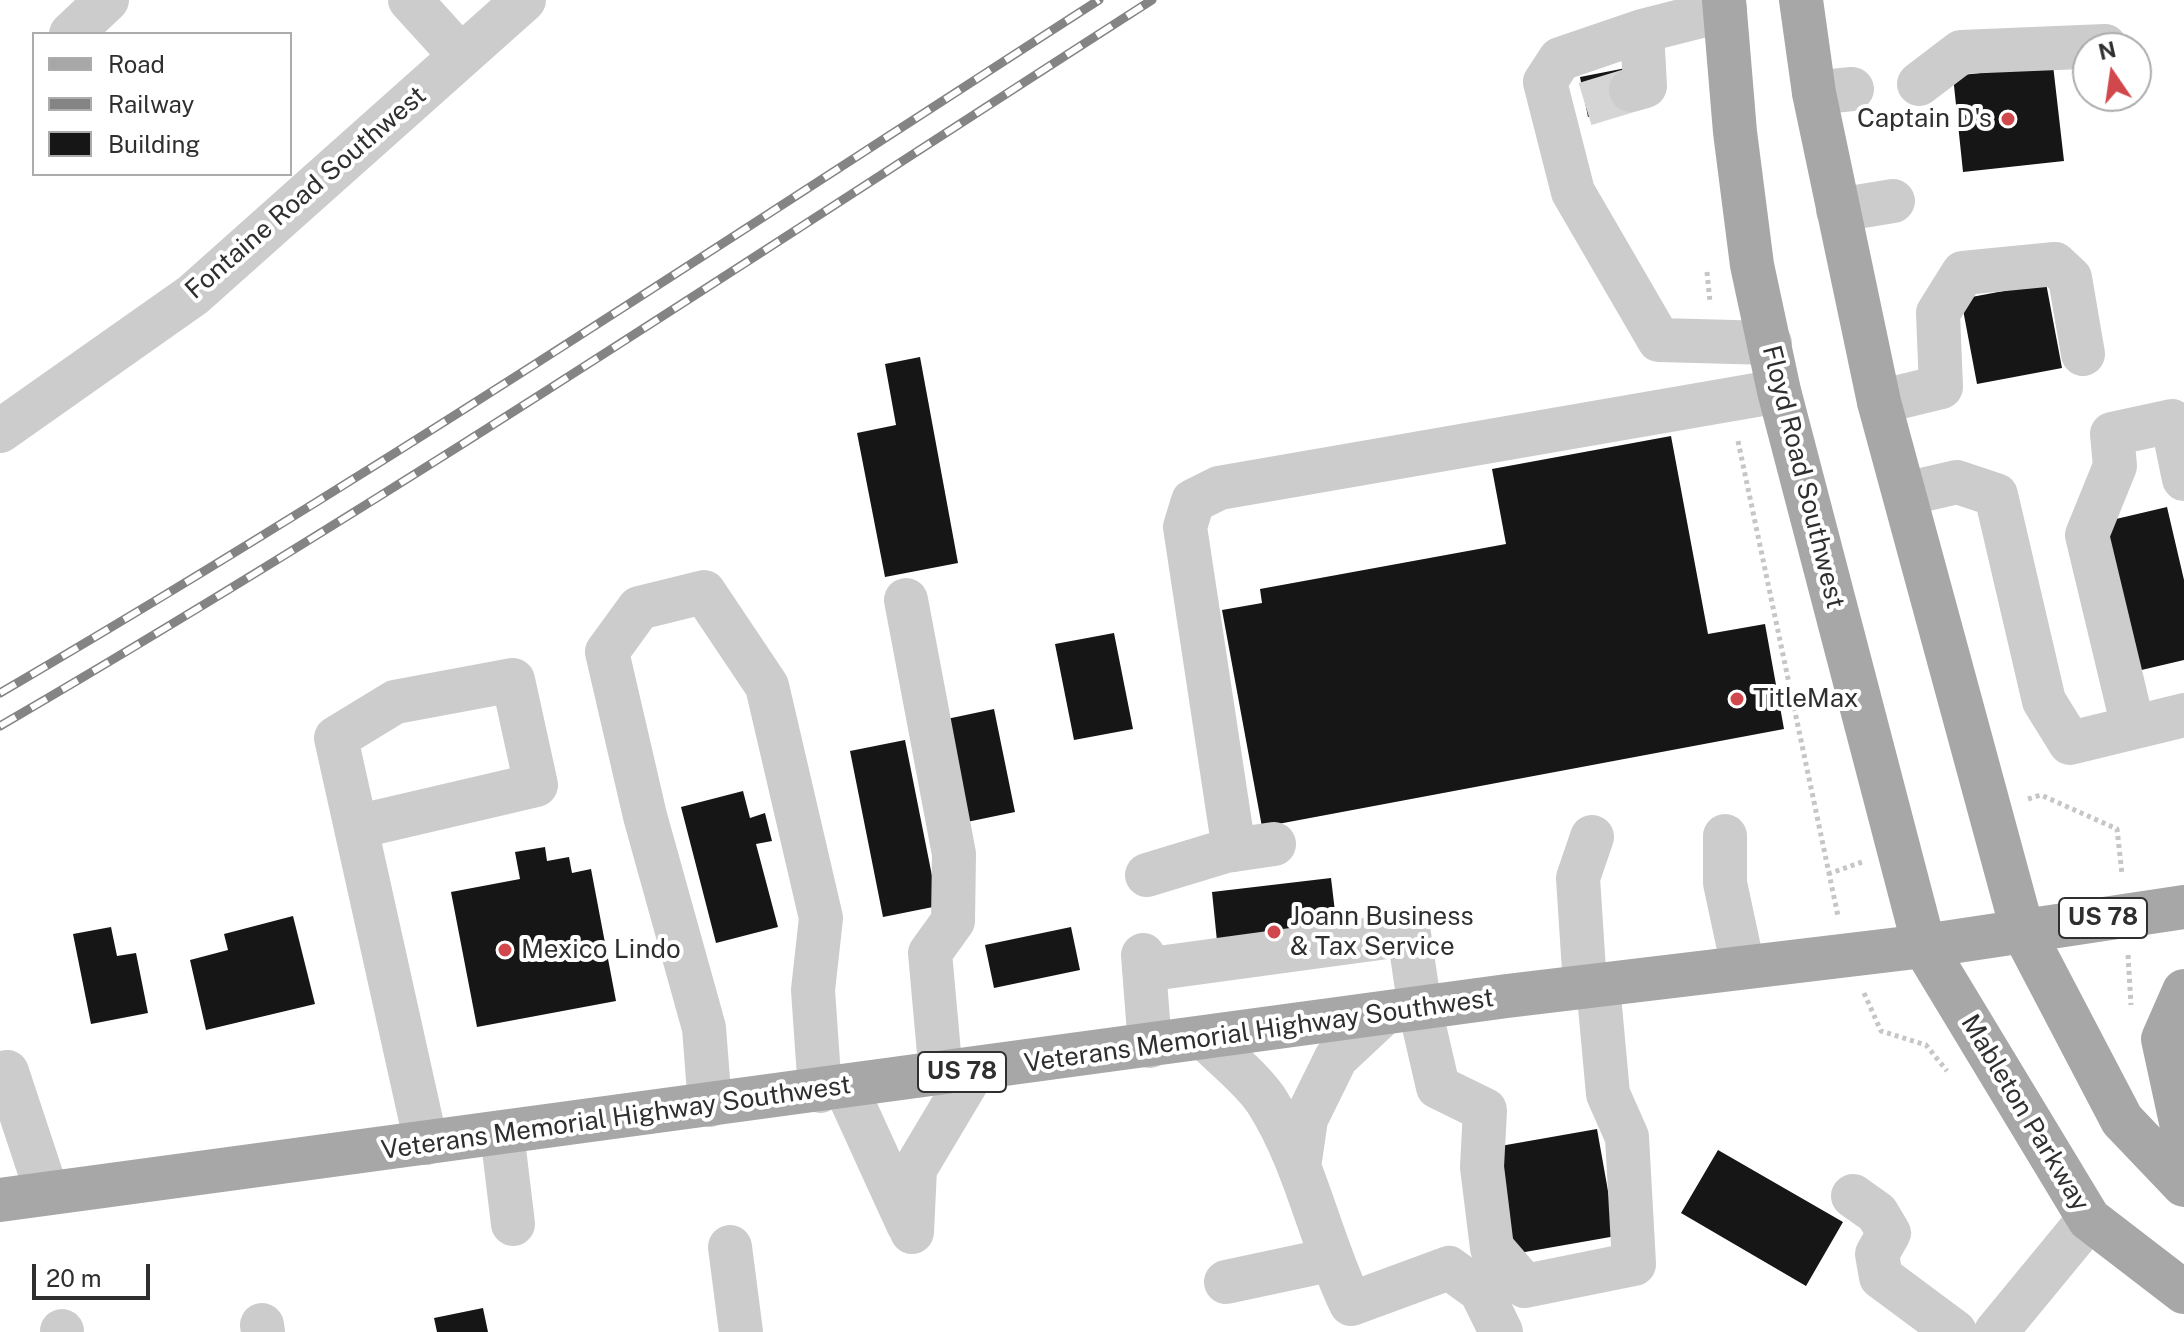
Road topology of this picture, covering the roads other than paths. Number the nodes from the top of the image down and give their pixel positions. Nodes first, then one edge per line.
1 (107, 0) edge
2 (410, 0) edge
3 (524, 0) edge
4 (1801, 0) edge
5 (1725, 5) edge
6 (1642, 31) junction
7 (73, 32) edge
8 (2072, 47) edge
9 (461, 56) junction
10 (1919, 84) dead end
11 (1631, 90) dead end
12 (1893, 201) dead end
13 (1838, 210) junction
14 (1770, 343) junction
15 (2083, 354) dead end
16 (1779, 391) junction
17 (1879, 402) junction
18 (0, 431) edge
19 (2184, 479) edge
20 (1905, 494) junction
21 (906, 600) dead end
22 (2184, 715) edge
23 (2133, 727) junction
24 (356, 827) junction
25 (1725, 836) dead end
26 (1592, 837) dead end
27 (1147, 875) dead end
28 (2184, 907) edge
29 (2022, 929) junction
30 (1924, 946) junction
31 (1743, 967) junction
32 (1591, 986) junction
33 (2184, 991) edge
34 (1401, 1012) junction
35 (1206, 1039) junction
36 (1150, 1046) junction
37 (2, 1063) edge
38 (958, 1072) junction
39 (833, 1089) junction
40 (710, 1105) junction
41 (502, 1133) junction
42 (2184, 1136) edge
43 (426, 1143) junction
44 (1299, 1167) junction
45 (2184, 1185) edge
46 (47, 1193) junction
47 (1853, 1196) dead end
48 (0, 1200) edge
49 (2089, 1219) junction
50 (513, 1224) dead end
51 (730, 1247) dead end
52 (1329, 1260) junction
53 (1226, 1282) dead end
54 (2184, 1292) edge
55 (741, 1332) edge
56 (1501, 1332) edge
57 (1955, 1332) edge
58 (1996, 1332) edge

1 - 7 street
2 - 9 street
3 - 9 street, Fontaine Road Southwest
4 - 13 main road
5 - 6 street
5 - 14 main road, Floyd Road Southwest
6 - 11 street
6 - 14 street
8 - 10 street
9 - 18 street, Fontaine Road Southwest
12 - 13 street
13 - 17 main road
14 - 16 main road, Floyd Road Southwest
15 - 17 street
16 - 27 street
16 - 30 main road, Floyd Road Southwest
17 - 20 main road
19 - 23 street
20 - 23 street
20 - 29 main road
21 - 38 street
22 - 23 street
24 - 24 street
24 - 43 street
25 - 31 street
26 - 32 street
28 - 29 main road, Veterans Memorial Highway Southwest / US 78
29 - 30 main road, Veterans Memorial Highway Southwest / US 78
29 - 45 main road
30 - 31 main road, Veterans Memorial Highway Southwest / US 78
30 - 49 main road, Mableton Parkway
31 - 32 main road, Veterans Memorial Highway Southwest / US 78
32 - 34 main road, Veterans Memorial Highway Southwest / US 78
32 - 34 street
33 - 42 main road
34 - 35 main road, Veterans Memorial Highway Southwest / US 78
34 - 36 street
34 - 44 street
35 - 36 main road, Veterans Memorial Highway Southwest / US 78
35 - 44 street
36 - 38 main road, Veterans Memorial Highway Southwest / US 78
37 - 46 street
38 - 39 main road, Veterans Memorial Highway Southwest / US 78
38 - 39 street
39 - 40 main road, Veterans Memorial Highway Southwest / US 78
39 - 40 street
40 - 41 main road, Veterans Memorial Highway Southwest / US 78
41 - 43 main road, Veterans Memorial Highway Southwest / US 78
41 - 50 street
43 - 46 main road, Veterans Memorial Highway Southwest / US 78
44 - 52 street
46 - 48 main road, Veterans Memorial Highway Southwest / US 78
47 - 57 street
49 - 54 main road, Mableton Parkway
49 - 58 street
51 - 55 street
52 - 53 street
52 - 56 street

